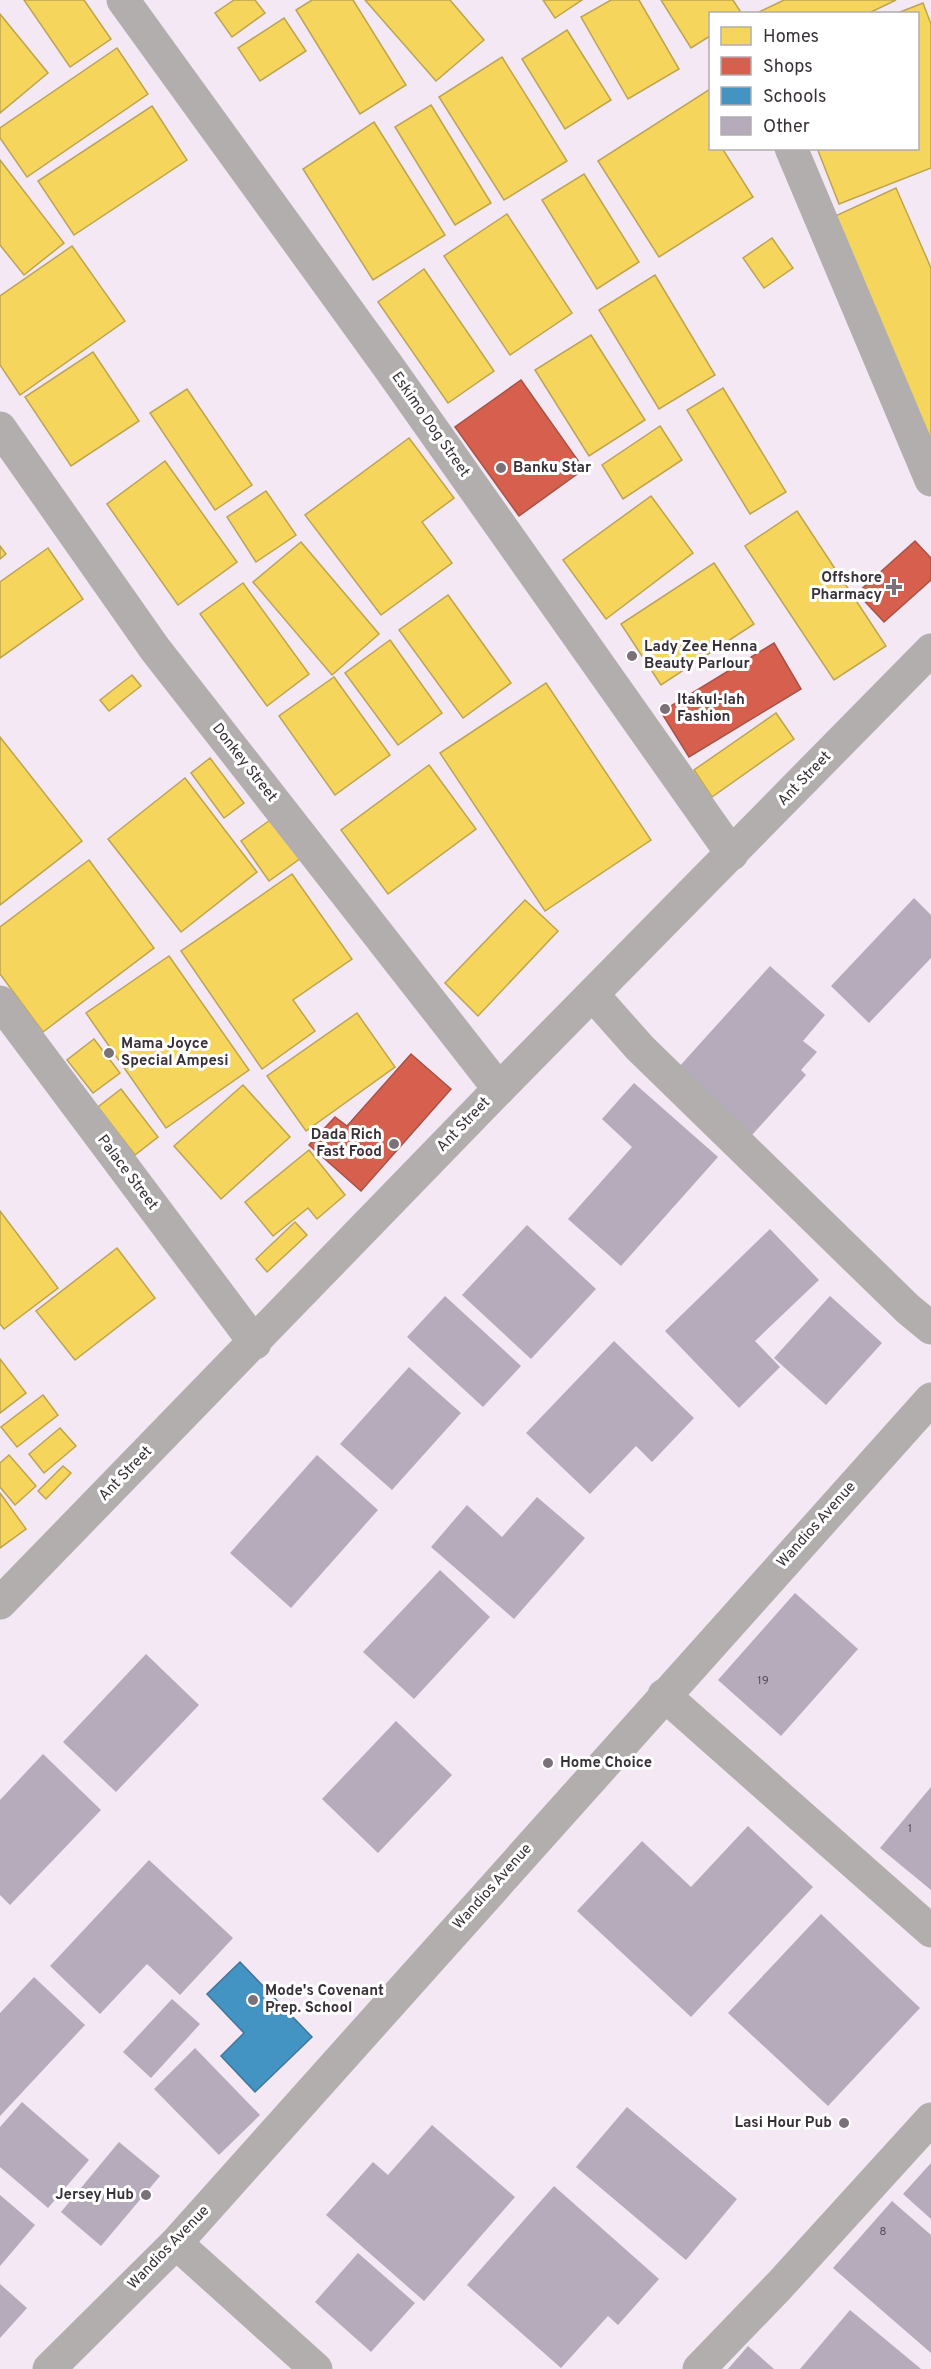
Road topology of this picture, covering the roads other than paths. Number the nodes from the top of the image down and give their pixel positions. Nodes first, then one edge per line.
1 (123, 0) edge
2 (791, 150) edge
3 (0, 428) edge
4 (931, 480) edge
5 (931, 650) edge
6 (732, 854) junction
7 (593, 994) junction
8 (0, 1002) edge
9 (499, 1089) junction
10 (931, 1328) edge
11 (255, 1343) junction
12 (931, 1399) edge
13 (0, 1603) edge
14 (664, 1695) junction
15 (931, 1931) edge
16 (931, 2119) edge
17 (176, 2243) junction
18 (49, 2369) edge
19 (316, 2369) edge
20 (699, 2369) edge

1 - 6 street, Eskimo Dog Street
2 - 4 street
3 - 9 street, Donkey Street
5 - 6 street, Ant Street
6 - 7 street, Ant Street
7 - 9 street, Ant Street
7 - 10 street
8 - 11 street, Palace Street
9 - 11 street, Ant Street
11 - 13 street, Ant Street
12 - 14 street, Wandios Avenue
14 - 15 street
14 - 17 street, Wandios Avenue
16 - 20 street
17 - 18 street, Wandios Avenue
17 - 19 street

